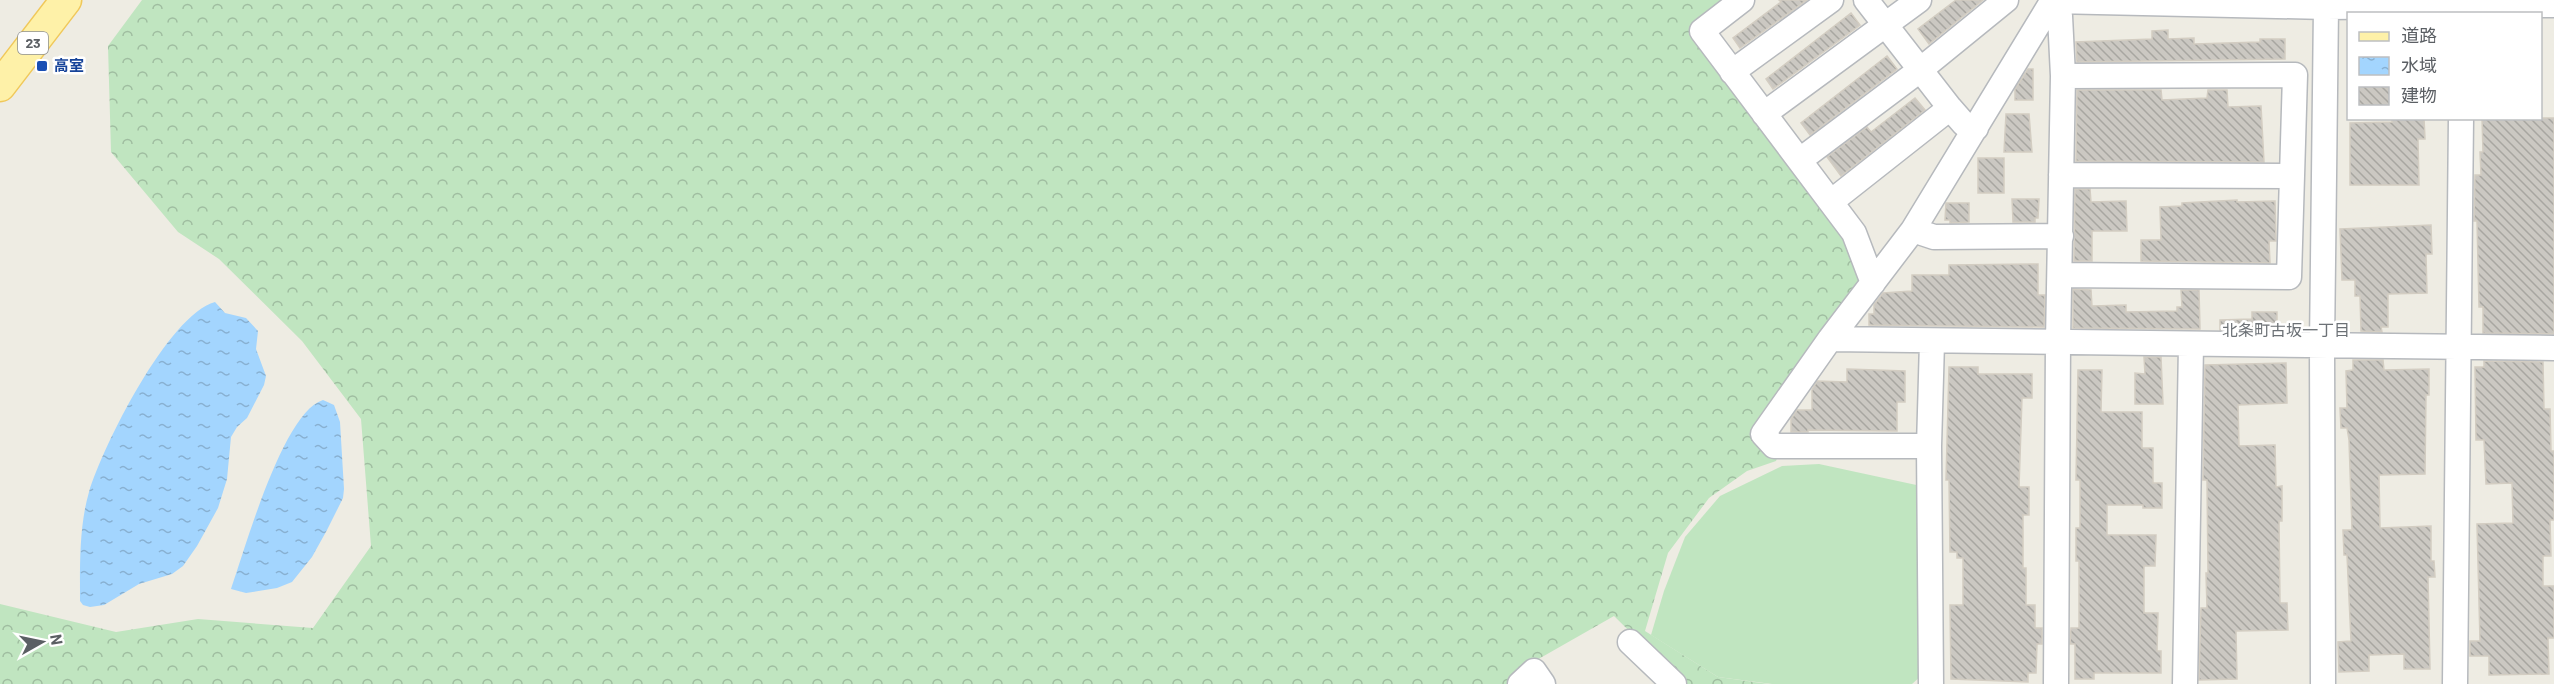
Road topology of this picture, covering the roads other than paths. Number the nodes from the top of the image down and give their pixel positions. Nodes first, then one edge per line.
1 (66, 0) edge
2 (1742, 0) edge
3 (1831, 0) edge
4 (1866, 0) edge
5 (1918, 0) edge
6 (2006, 0) edge
7 (2053, 0) edge
8 (2554, 5) edge
9 (2463, 6) edge
10 (2326, 7) junction
11 (1886, 25) junction
12 (1920, 70) junction
13 (1732, 72) junction
14 (2063, 76) junction
15 (0, 86) edge
16 (1950, 108) junction
17 (1764, 114) junction
18 (2462, 120) edge
19 (1976, 128) junction
20 (1800, 160) junction
21 (2061, 176) junction
22 (2292, 176) junction
23 (1832, 201) junction
24 (1913, 230) junction
25 (2061, 236) junction
26 (2061, 275) junction
27 (1873, 283) junction
28 (1830, 339) junction
29 (2058, 341) junction
30 (1932, 342) junction
31 (2191, 345) junction
32 (2322, 346) junction
33 (2459, 348) junction
34 (2554, 348) edge
35 (1929, 446) junction
36 (1630, 642) dead end
37 (1520, 684) edge
38 (1543, 684) edge
39 (1674, 684) edge
40 (1931, 684) edge
41 (2056, 684) edge
42 (2185, 684) edge
43 (2322, 684) edge
44 (2455, 684) edge

1 - 15 main road, 23
2 - 13 street
3 - 13 street
4 - 11 street
5 - 11 street
6 - 12 street
7 - 10 street
7 - 14 street
7 - 19 street
8 - 9 street
9 - 10 street
10 - 32 street
11 - 12 street
11 - 17 street
12 - 16 street
12 - 20 street
13 - 17 street
14 - 21 street
14 - 22 street
16 - 19 street
16 - 23 street
17 - 20 street
18 - 33 street
19 - 24 street
20 - 23 street
21 - 22 street
21 - 25 street
22 - 26 street
23 - 27 street
24 - 25 street
24 - 27 street
25 - 26 street
26 - 29 street
27 - 28 street
28 - 30 street
28 - 35 street
29 - 30 street
29 - 31 street
29 - 41 street
30 - 35 street
31 - 32 street
31 - 42 street
32 - 33 street
32 - 43 street
33 - 34 street
33 - 44 street
35 - 40 street
36 - 39 street
37 - 38 street

